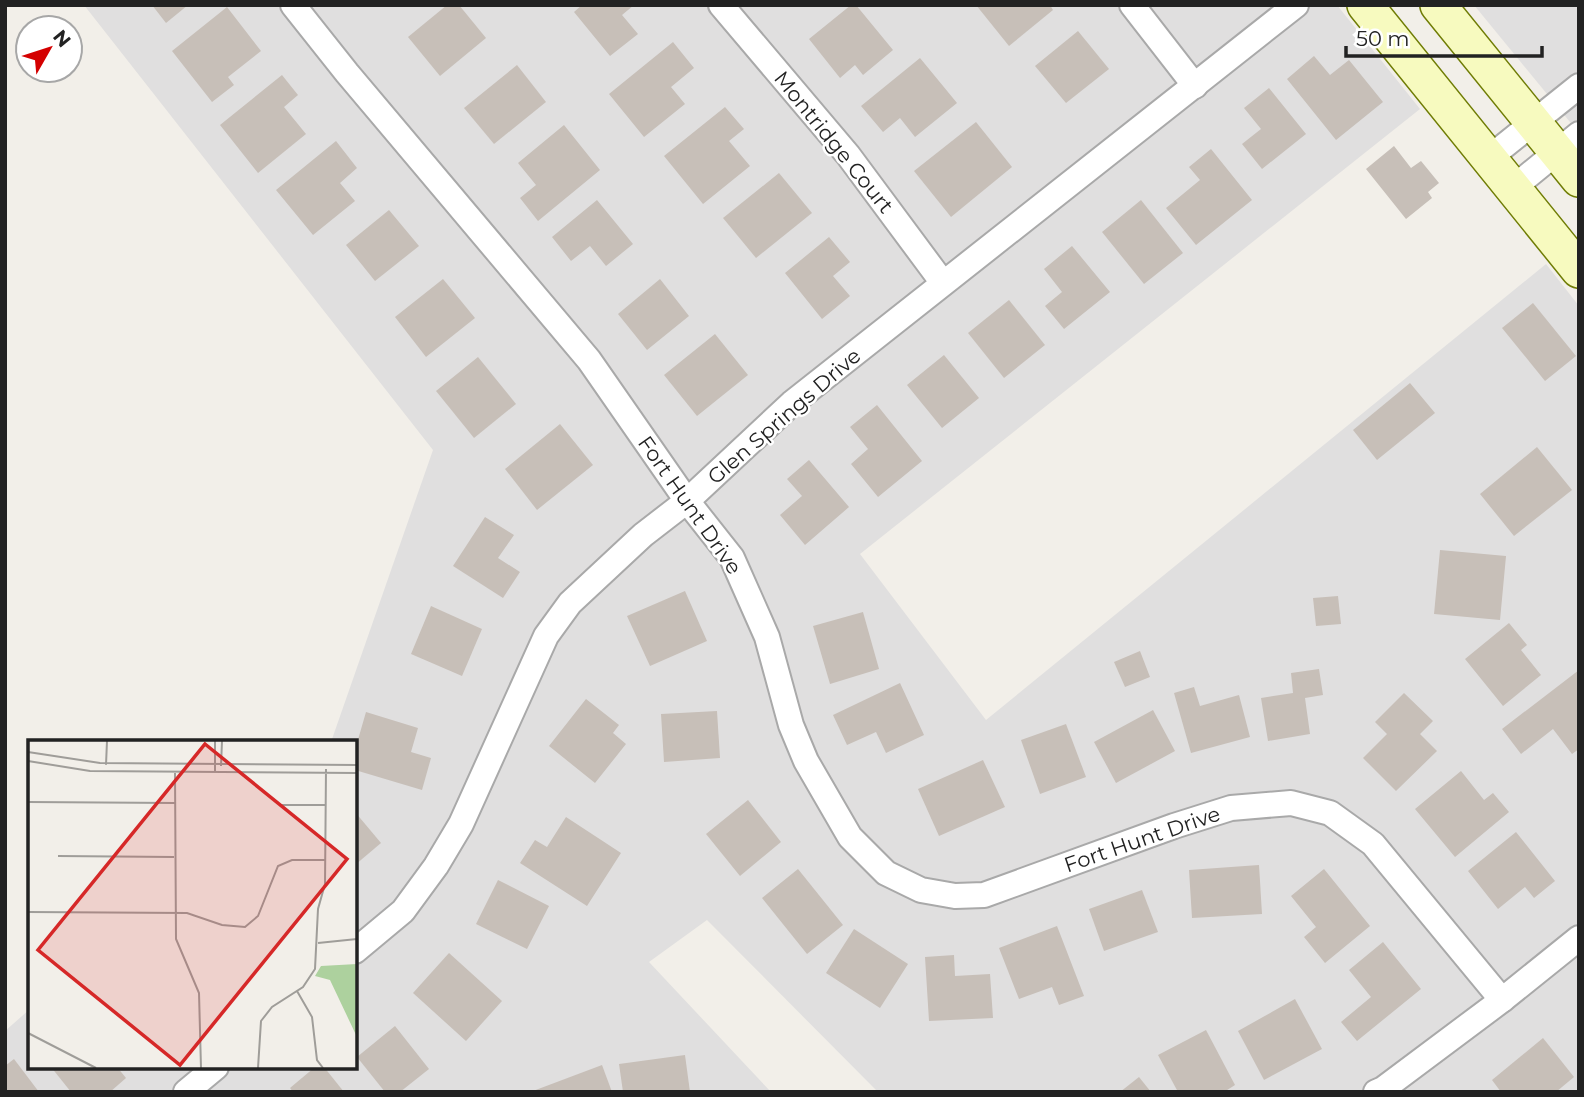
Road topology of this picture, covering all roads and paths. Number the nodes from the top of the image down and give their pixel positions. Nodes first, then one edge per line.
1 (293, 5) edge
2 (720, 5) edge
3 (1132, 5) edge
4 (1296, 5) edge
5 (1365, 5) edge
6 (1438, 5) edge
7 (1195, 86) junction
8 (1579, 86) edge
9 (1534, 123) junction
10 (1568, 142) edge
11 (1489, 158) junction
12 (1579, 179) edge
13 (1513, 188) junction
14 (1579, 270) edge
15 (943, 283) junction
16 (687, 501) junction
17 (1579, 938) edge
18 (357, 949) edge
19 (1502, 1000) junction
20 (214, 1069) edge
21 (186, 1092) edge
22 (1376, 1092) edge

1 - 16 street, Fort Hunt Drive
2 - 15 street, Montridge Court
3 - 7 street
4 - 7 street, Glen Springs Drive
5 - 11 main road
6 - 9 main road
7 - 15 street, Glen Springs Drive
8 - 9 street
9 - 10 main road
9 - 11 street
10 - 12 main road
10 - 13 street
11 - 13 main road
13 - 14 main road
15 - 16 street, Glen Springs Drive
16 - 18 street, Glen Springs Drive
16 - 19 street, Fort Hunt Drive
17 - 19 street
19 - 22 street
20 - 21 street

